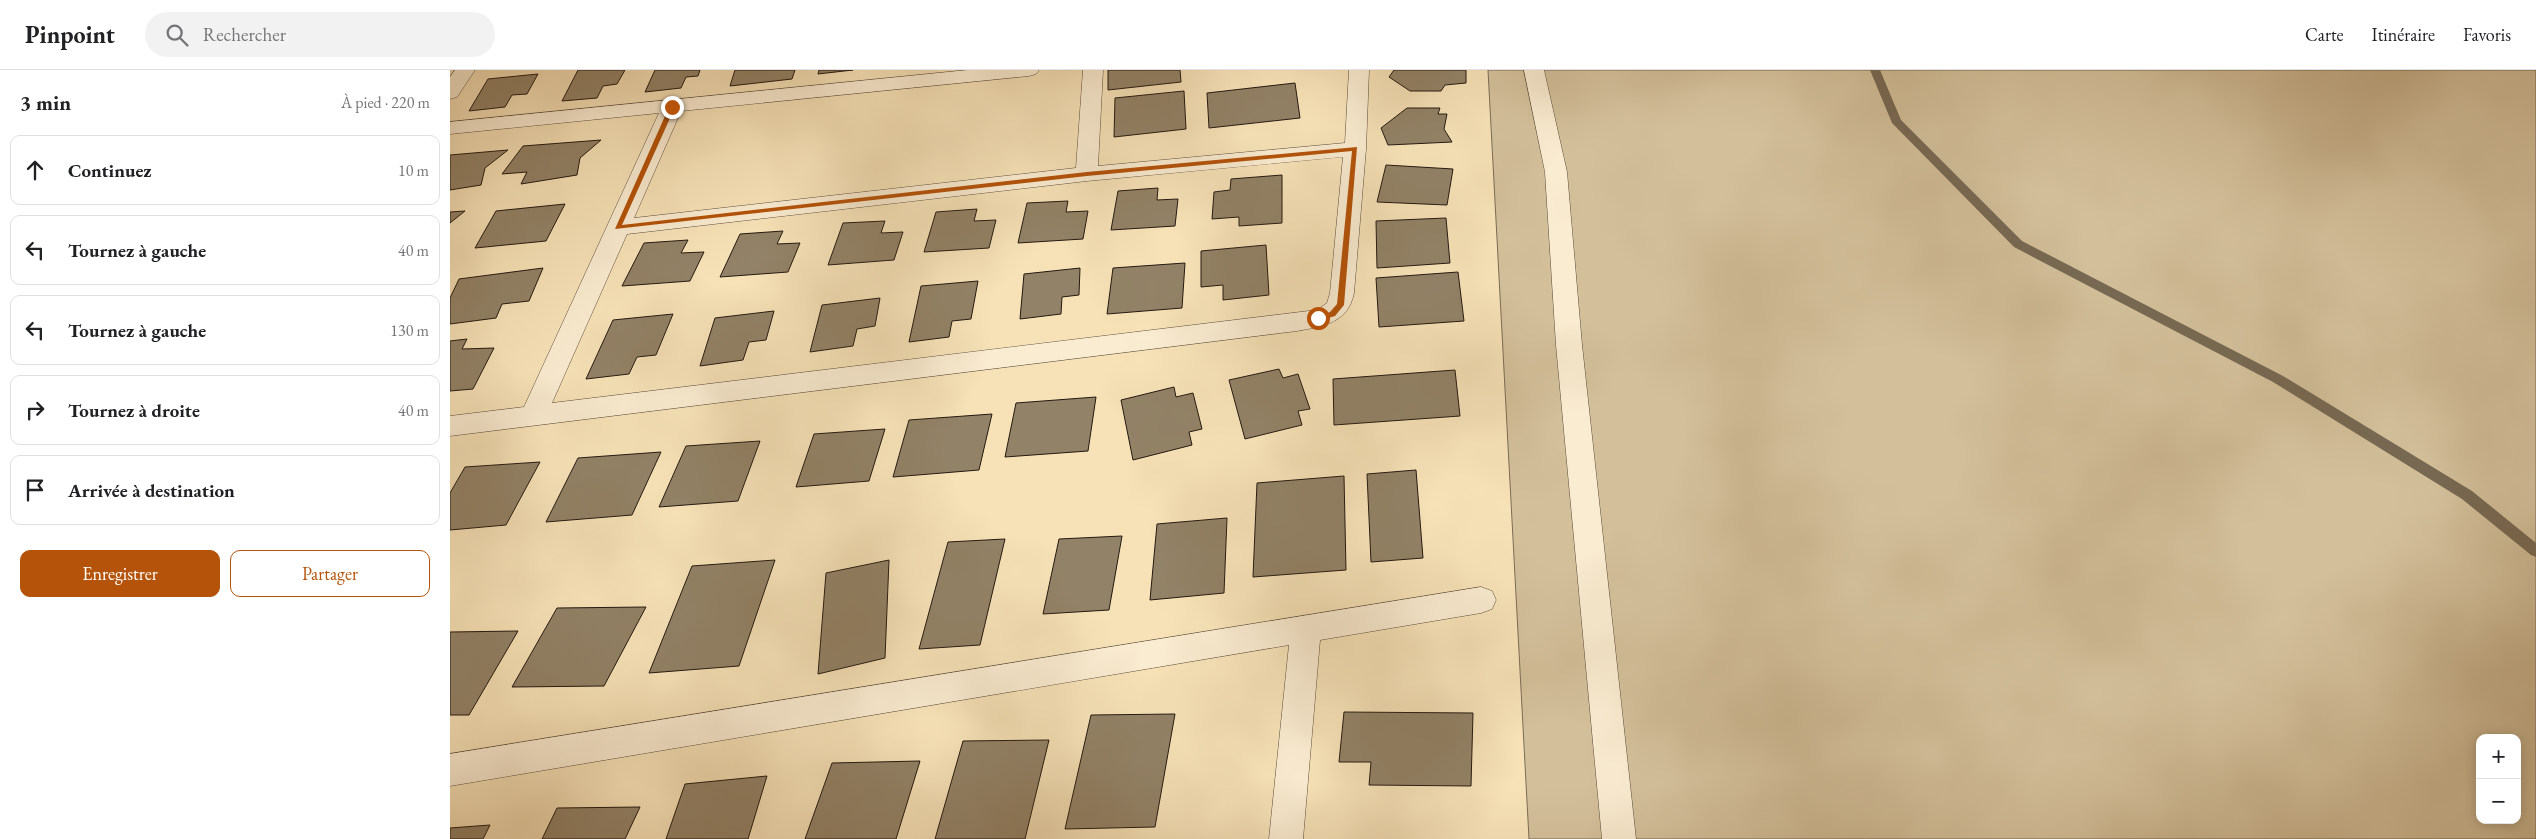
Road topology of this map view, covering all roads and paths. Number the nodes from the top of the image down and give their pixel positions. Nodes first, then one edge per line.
1 (465, 70) edge
2 (1028, 70) edge
3 (1094, 70) edge
4 (1359, 70) edge
5 (1534, 70) edge
6 (450, 93) edge
7 (672, 107) junction
8 (450, 128) edge
9 (1355, 149) junction
10 (1087, 174) junction
11 (618, 227) junction
12 (533, 416) junction
13 (450, 426) edge
14 (1481, 600) dead end
15 (1306, 628) junction
16 (450, 770) edge
17 (1286, 839) edge
18 (1618, 839) edge

1 - 6 street
2 - 7 street
3 - 10 street
4 - 9 street
5 - 18 street
7 - 8 street
7 - 11 street
9 - 10 street
9 - 12 street
10 - 11 street
11 - 12 street
12 - 13 street
14 - 15 street
15 - 16 street
15 - 17 street

